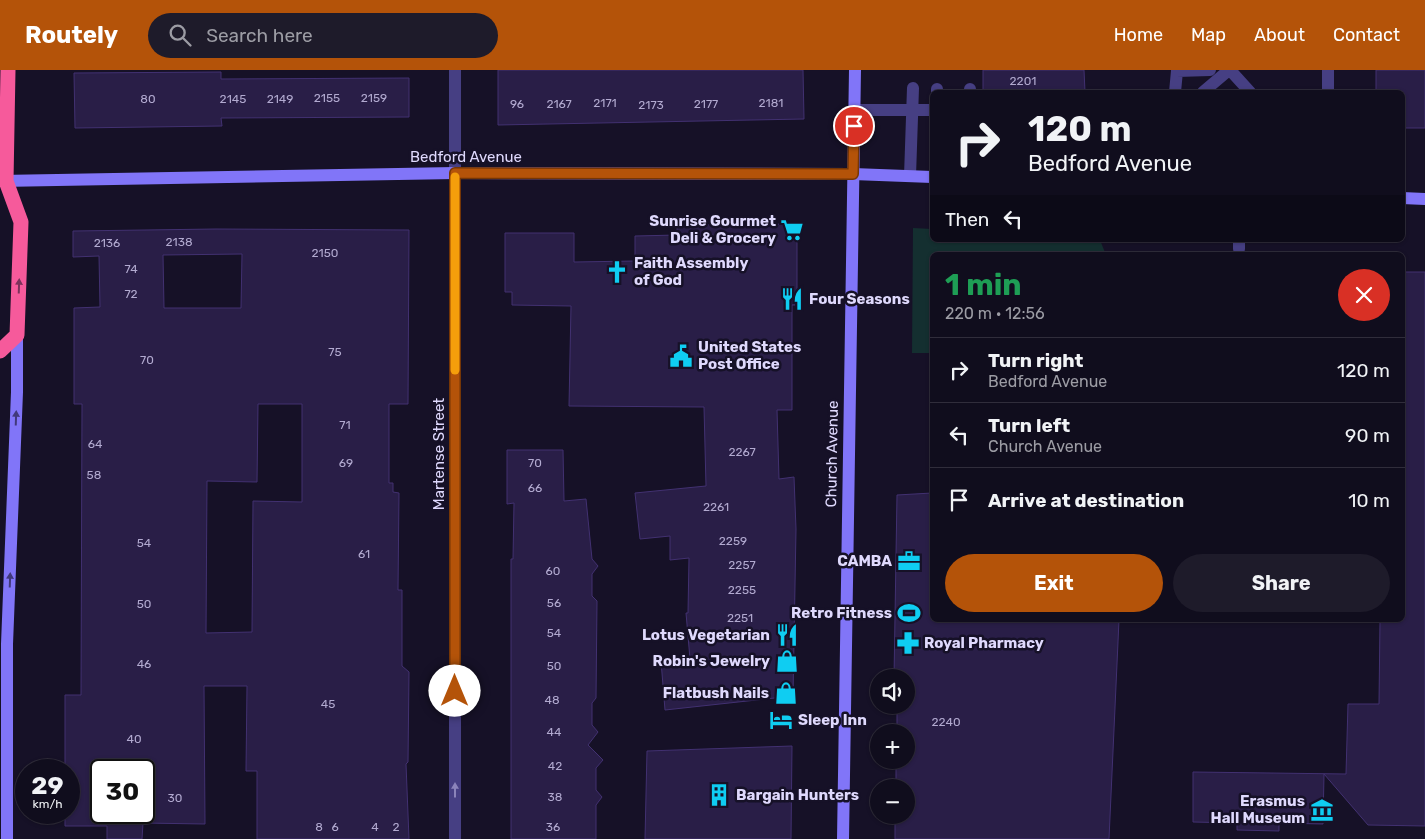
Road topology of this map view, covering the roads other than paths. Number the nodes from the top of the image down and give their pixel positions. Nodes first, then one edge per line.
1 (8, 70) edge
2 (455, 70) edge
3 (855, 70) edge
4 (1210, 70) edge
5 (1230, 70) edge
6 (1328, 70) edge
7 (913, 88) dead end
8 (1175, 90) edge
9 (1205, 90) edge
10 (1248, 90) edge
11 (1328, 90) edge
12 (854, 110) junction
13 (912, 110) junction
14 (930, 110) edge
15 (455, 173) junction
16 (853, 174) junction
17 (910, 176) junction
18 (930, 177) edge
19 (2, 182) edge
20 (1405, 198) edge
21 (1425, 199) edge
22 (17, 335) junction
23 (0, 352) edge
24 (7, 839) edge
25 (454, 839) edge
26 (843, 839) edge

1 - 19 highway
2 - 15 street, Martense Street
3 - 12 main road, Church Avenue
4 - 8 street
5 - 9 street
5 - 10 street
6 - 11 street
7 - 13 street
12 - 13 street
12 - 16 main road, Church Avenue
13 - 14 street
13 - 17 street
15 - 16 main road, Bedford Avenue
15 - 19 main road, Bedford Avenue
25 -> 15 street, Martense Street
16 - 17 main road, Bedford Avenue
16 - 26 main road, Church Avenue
17 - 18 main road, Bedford Avenue
22 -> 19 highway
20 - 21 main road
22 - 23 highway
24 -> 22 main road

